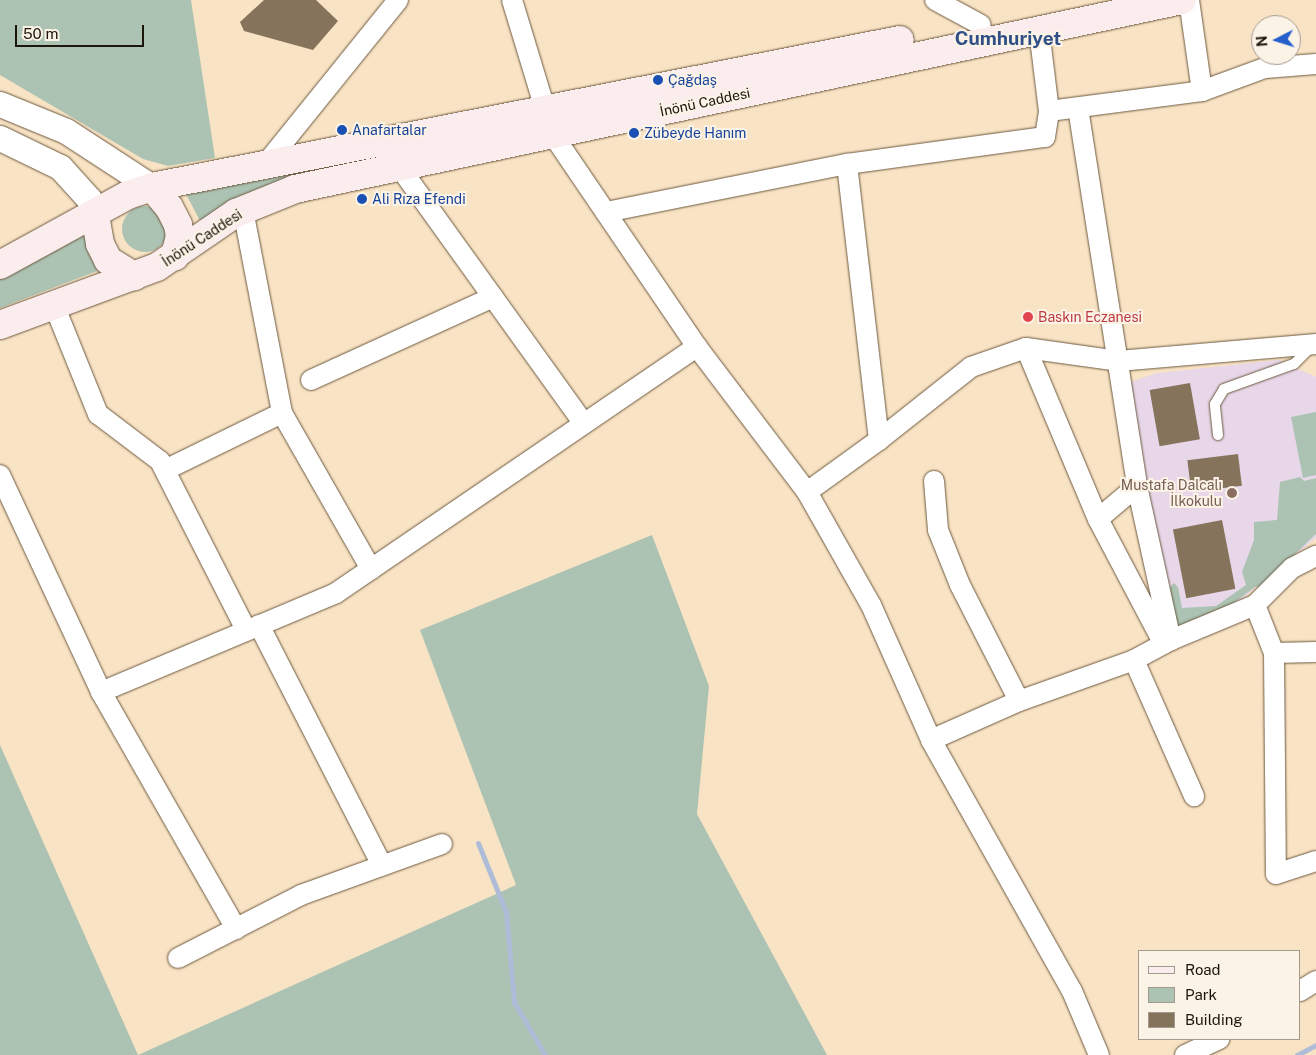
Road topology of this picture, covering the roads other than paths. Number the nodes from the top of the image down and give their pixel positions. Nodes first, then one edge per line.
1 (398, 0) edge
2 (512, 0) edge
3 (935, 0) edge
4 (1091, 0) edge
5 (1182, 0) edge
6 (1189, 0) edge
7 (981, 25) junction
8 (1039, 30) junction
9 (1316, 64) edge
10 (1202, 91) junction
11 (0, 104) edge
12 (543, 108) junction
13 (1078, 108) junction
14 (1050, 111) junction
15 (554, 135) junction
16 (0, 138) edge
17 (847, 164) junction
18 (265, 165) junction
19 (398, 165) junction
20 (140, 191) junction
21 (243, 210) junction
22 (606, 212) junction
23 (95, 215) junction
24 (0, 265) edge
25 (155, 266) junction
26 (493, 297) junction
27 (54, 305) junction
28 (0, 325) edge
29 (1314, 344) edge
30 (697, 347) junction
31 (1026, 348) junction
32 (1118, 361) junction
33 (311, 380) dead end
34 (282, 413) junction
35 (583, 422) junction
36 (1218, 435) dead end
37 (880, 440) junction
38 (165, 470) junction
39 (0, 475) edge
40 (934, 481) dead end
41 (1137, 486) junction
42 (807, 492) junction
43 (1098, 519) junction
44 (1316, 556) edge
45 (371, 569) junction
46 (1255, 605) junction
47 (252, 627) junction
48 (1168, 642) junction
49 (1316, 652) edge
50 (1274, 653) junction
51 (1134, 660) junction
52 (101, 692) junction
53 (1018, 701) junction
54 (932, 740) junction
55 (1194, 796) dead end
56 (442, 844) dead end
57 (1316, 862) edge
58 (382, 866) junction
59 (236, 929) junction
60 (178, 958) dead end
61 (1316, 981) edge
62 (1301, 990) edge
63 (1217, 1040) edge
64 (1099, 1055) edge
65 (1185, 1055) edge

1 - 18 street
2 - 12 street
3 - 7 street
4 - 7 main road, İnönü Caddesi
5 - 8 main road, İnönü Caddesi
6 - 10 street
7 - 12 main road, İnönü Caddesi
8 - 14 street
8 - 15 main road, İnönü Caddesi
9 - 10 street
10 - 13 street
11 - 20 street
12 - 15 street
12 - 18 main road, İnönü Caddesi
13 - 14 street
13 - 32 street
14 - 17 street
15 - 19 main road, İnönü Caddesi
15 - 22 street
16 - 23 street
17 - 22 street
17 - 37 street
18 - 20 main road, İnönü Caddesi
19 - 21 main road, İnönü Caddesi
19 - 26 street
20 - 23 main road
20 - 25 main road
21 - 25 main road, İnönü Caddesi
21 - 34 street
22 - 30 street
23 - 24 main road
23 - 25 main road
25 - 27 main road, İnönü Caddesi
26 - 33 street
26 - 35 street
27 - 28 main road, İnönü Caddesi
27 - 38 street
29 - 32 street
29 - 36 lane
30 - 35 street
30 - 42 street
31 - 32 street
31 - 37 street
31 - 43 street
32 - 41 street
34 - 38 street
34 - 45 street
35 - 45 street
37 - 42 street
38 - 47 street
39 - 52 street
40 - 53 street
41 - 43 street
41 - 48 street
42 - 54 street
43 - 48 street
44 - 46 street
45 - 47 street
46 - 48 street
46 - 50 street
47 - 52 street
47 - 58 street
48 - 51 street
49 - 50 street
50 - 57 street
51 - 53 street
51 - 55 street
52 - 59 street
53 - 54 street
54 - 64 street
56 - 58 street
58 - 59 street
59 - 60 street
61 - 62 street
63 - 65 street

